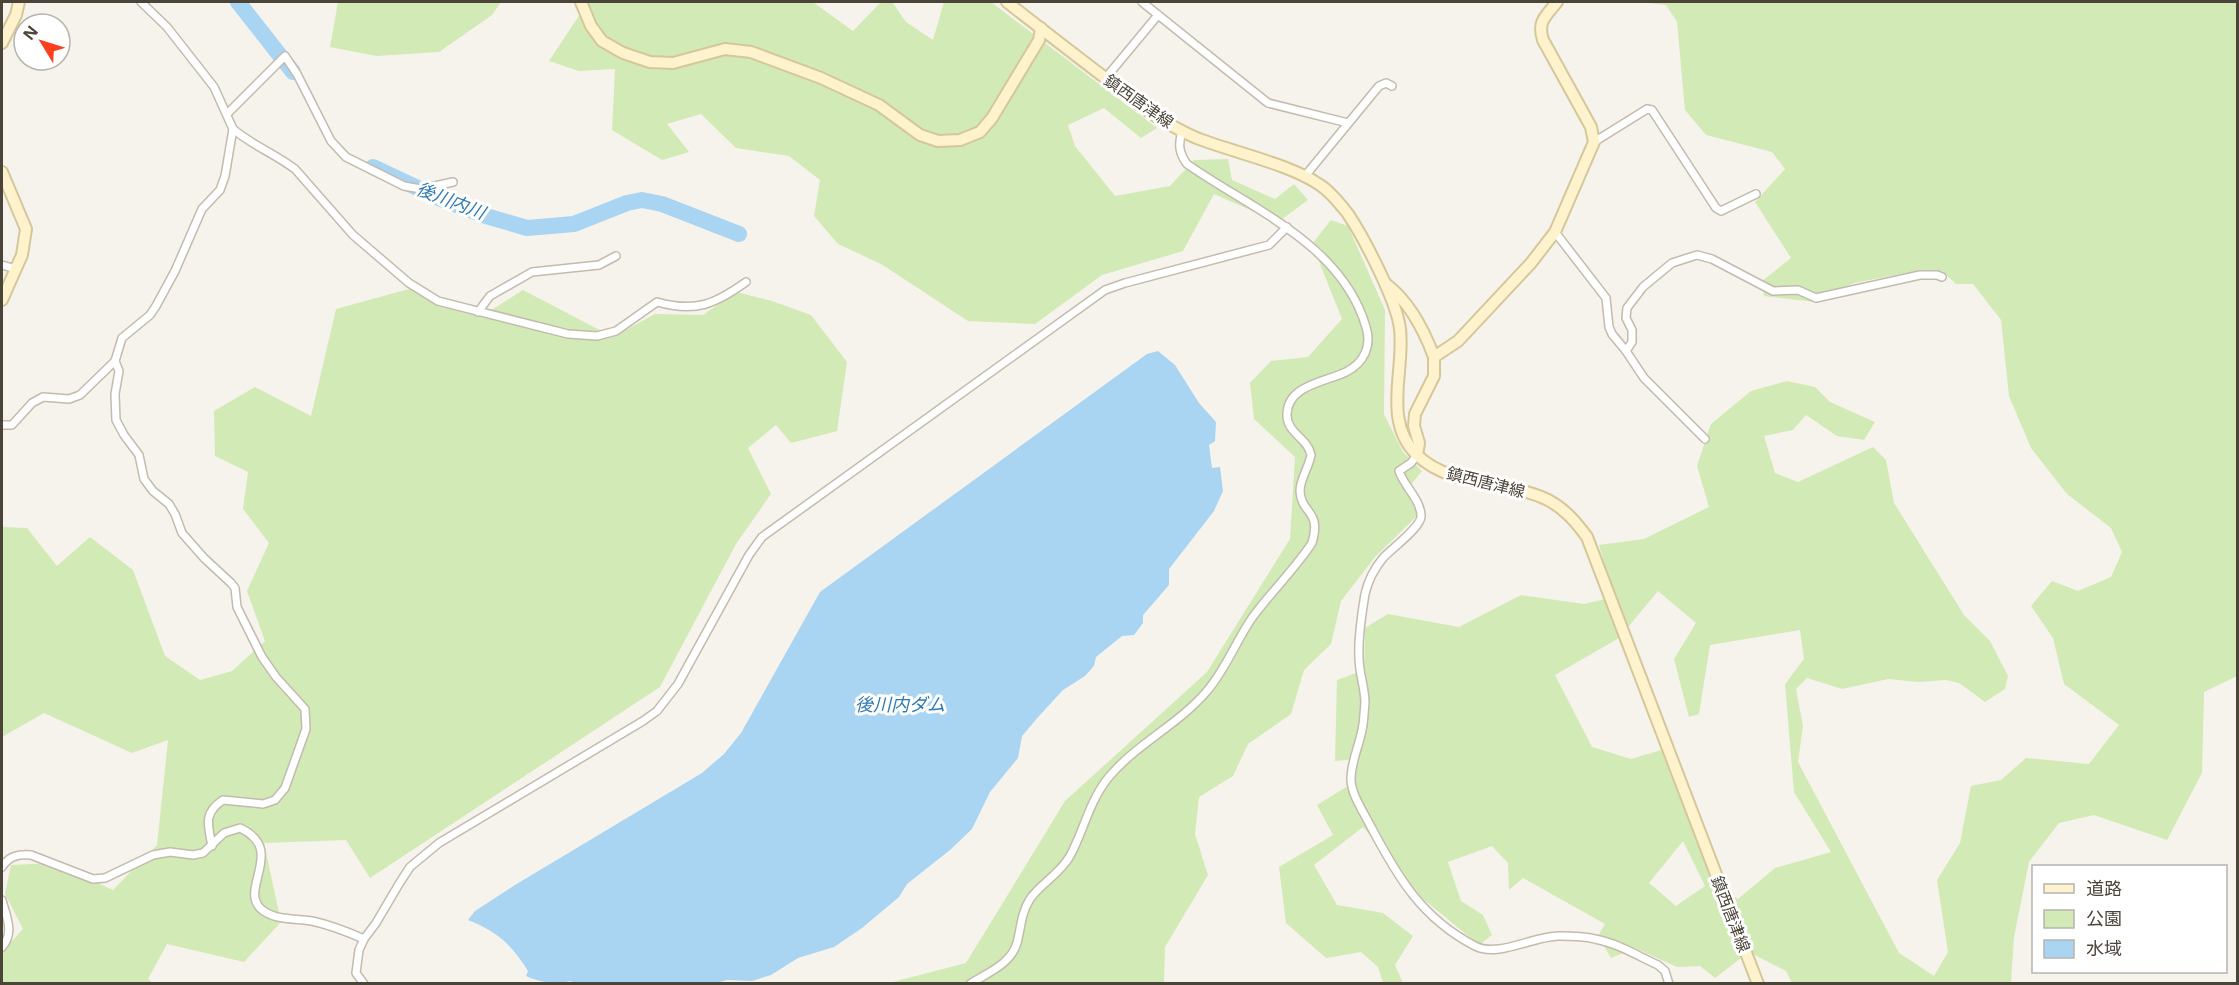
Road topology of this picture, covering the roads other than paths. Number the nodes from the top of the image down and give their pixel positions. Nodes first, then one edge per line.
1 (20, 2) edge
2 (141, 2) edge
3 (581, 2) edge
4 (1007, 2) edge
5 (1142, 2) edge
6 (1557, 2) edge
7 (1158, 15) junction
8 (1041, 28) junction
9 (2, 43) edge
10 (1109, 74) dead end
11 (1392, 86) dead end
12 (227, 114) junction
13 (1348, 123) junction
14 (233, 129) junction
15 (1182, 131) junction
16 (1594, 142) junction
17 (2, 172) edge
18 (1305, 176) junction
19 (453, 182) dead end
20 (1756, 194) dead end
21 (1287, 228) junction
22 (1555, 232) junction
23 (616, 256) dead end
24 (2, 265) edge
25 (16, 268) junction
26 (1942, 277) dead end
27 (747, 282) dead end
28 (1383, 282) junction
29 (2, 300) edge
30 (478, 312) junction
31 (1626, 351) junction
32 (1434, 357) junction
33 (116, 361) junction
34 (2, 425) edge
35 (1705, 439) dead end
36 (1417, 455) junction
37 (212, 846) junction
38 (2, 867) edge
39 (2, 900) edge
40 (364, 939) junction
41 (2, 947) edge
42 (364, 984) edge
43 (970, 984) edge
44 (1669, 984) edge
45 (1758, 984) edge

1 - 9 main road
2 - 12 street
3 - 8 main road
4 - 8 main road, 鎮西唐津線
5 - 7 street
6 - 16 main road
7 - 10 street
7 - 13 street
8 - 15 main road, 鎮西唐津線
11 - 13 street
12 - 14 street
12 - 19 street
13 - 18 street
14 - 30 street
14 - 33 street
15 - 18 main road, 鎮西唐津線
15 - 21 street
16 - 20 street
16 - 22 main road
17 - 25 main road
18 - 28 main road, 鎮西唐津線
21 - 40 street
21 - 43 street
22 - 31 street
22 - 32 main road
23 - 30 street
24 - 25 street
25 - 29 main road
26 - 31 street
27 - 30 street
28 - 32 main road
28 - 36 main road, 鎮西唐津線
31 - 35 street
32 - 36 main road
33 - 34 street
33 - 37 street
36 - 44 street
36 - 45 main road, 鎮西唐津線
37 - 38 street
37 - 40 street
39 - 41 street
40 - 42 street

